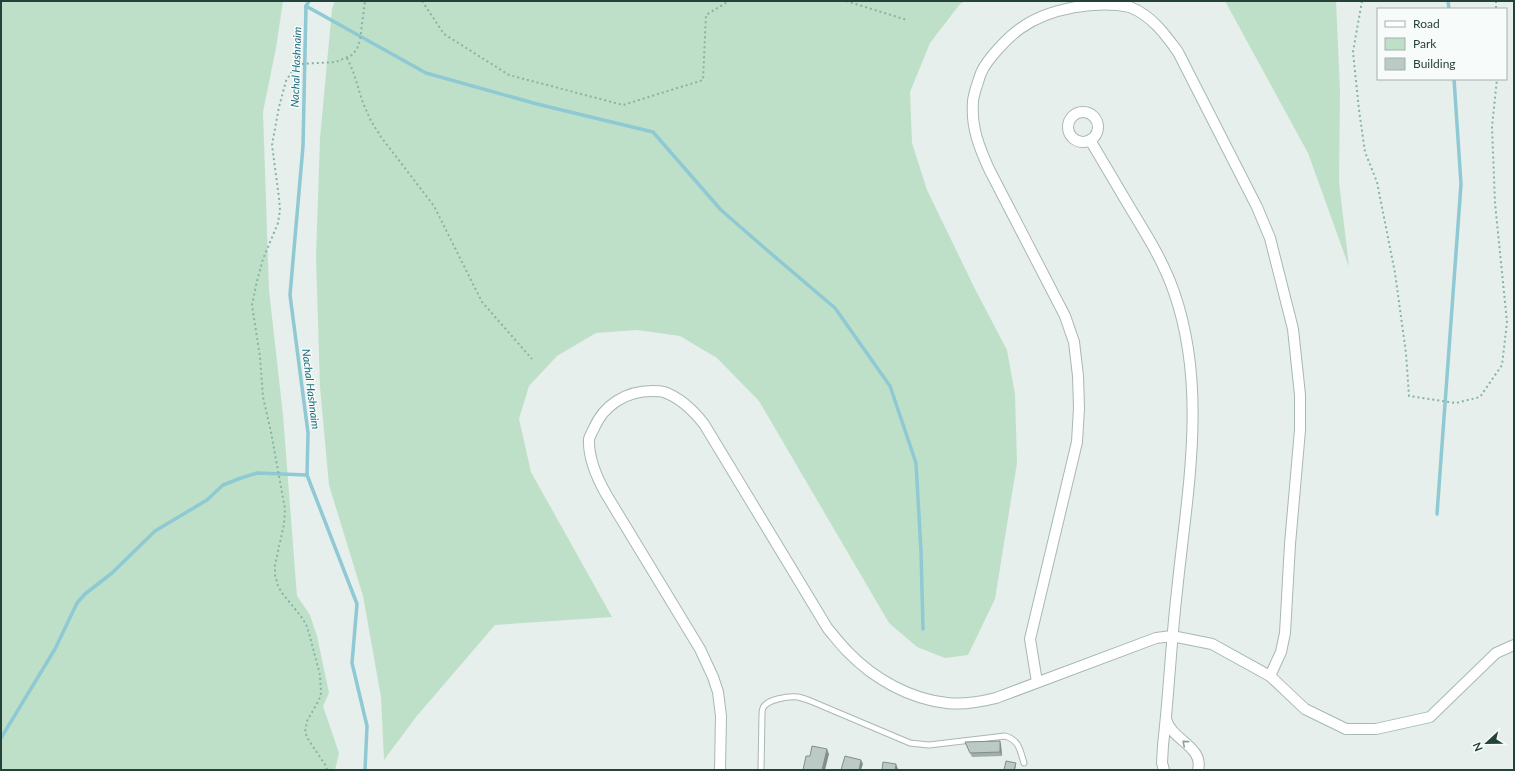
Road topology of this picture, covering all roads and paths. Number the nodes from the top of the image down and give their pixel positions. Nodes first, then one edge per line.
1 (365, 1) edge
2 (422, 1) edge
3 (729, 1) edge
4 (846, 1) edge
5 (1362, 1) edge
6 (907, 20) dead end
7 (347, 58) junction
8 (1496, 80) edge
9 (1090, 140) dead end
10 (532, 359) dead end
11 (1172, 636) junction
12 (1514, 645) edge
13 (1270, 676) junction
14 (1037, 682) junction
15 (1166, 718) junction
16 (1024, 763) dead end
17 (327, 770) edge
18 (720, 770) edge
19 (761, 770) edge
20 (1164, 770) edge
21 (1198, 770) edge

1 - 7 path
2 - 3 path
4 - 6 path
5 - 8 path
7 - 10 path
7 - 17 path
9 - 11 street
11 - 13 street
11 - 14 street
11 - 15 street
12 - 13 street
13 - 14 street
14 - 18 street
15 - 20 street
21 -> 15 street
16 - 19 lane

